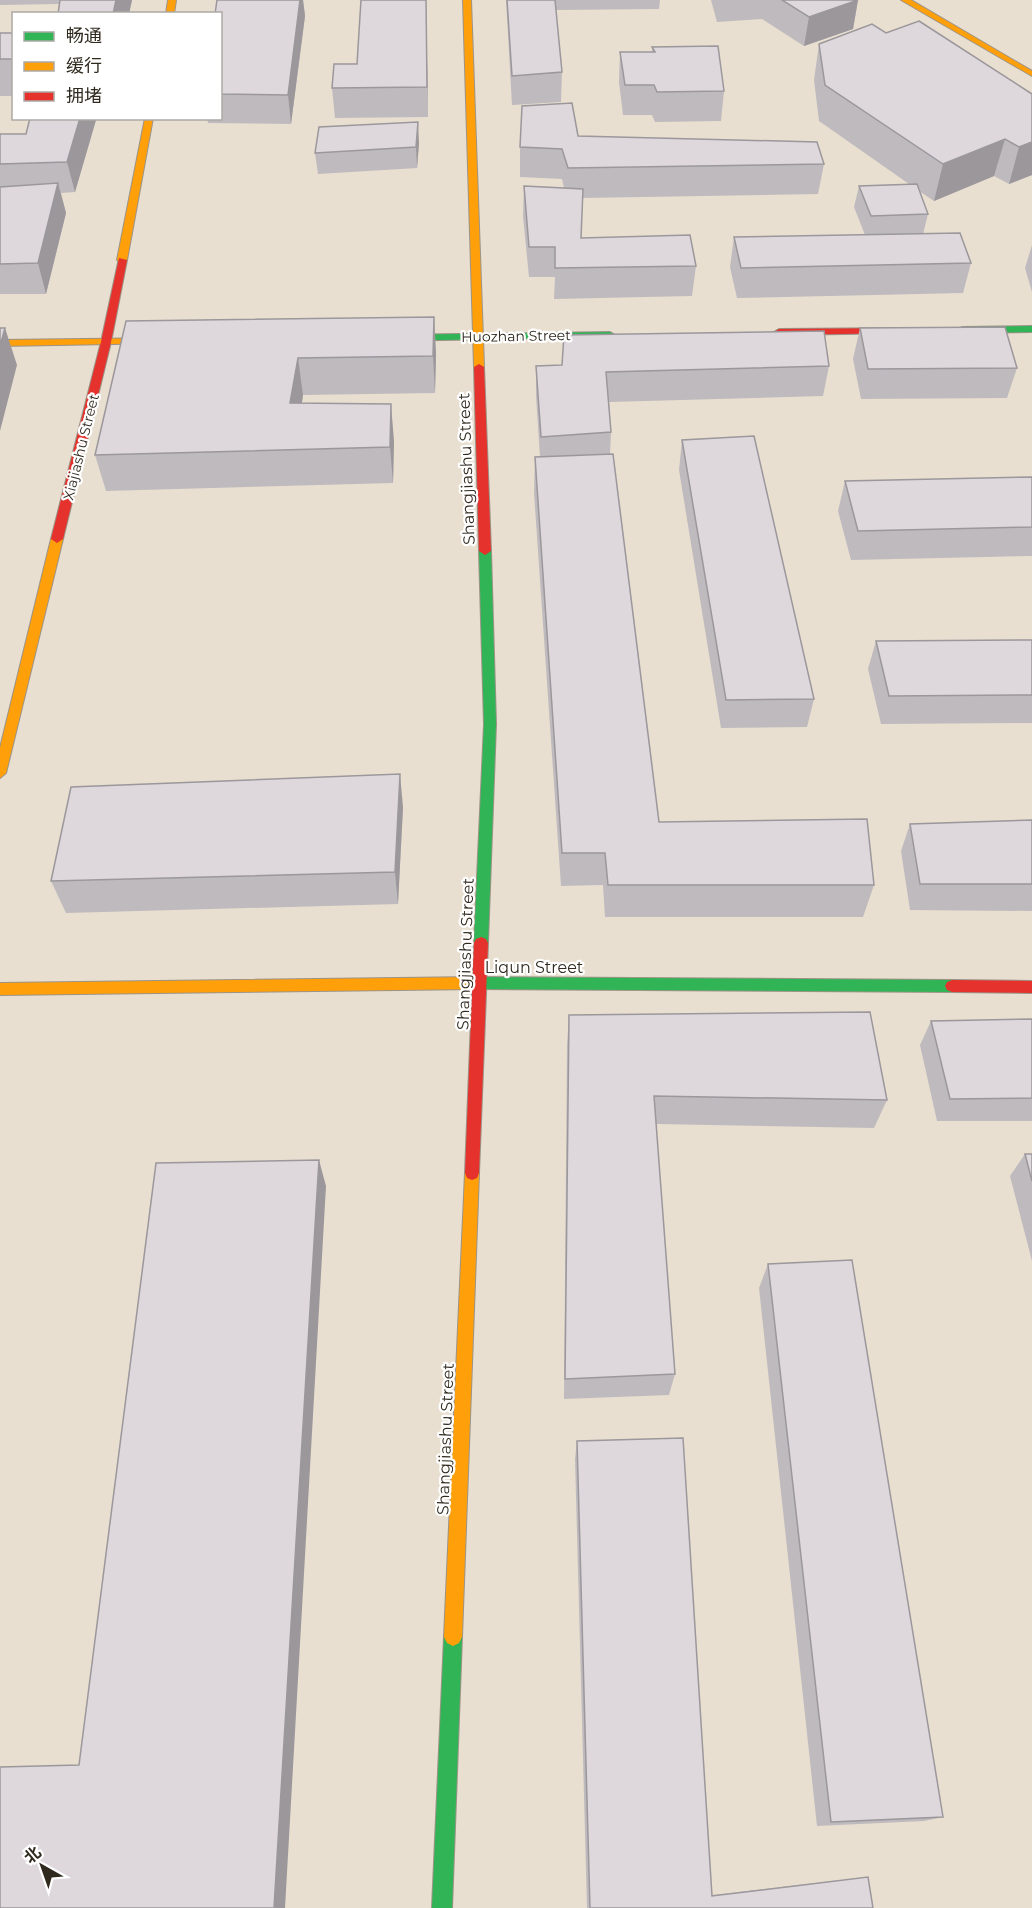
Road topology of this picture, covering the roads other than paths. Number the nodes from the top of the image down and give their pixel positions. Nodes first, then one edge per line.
1 (467, 0) edge
2 (905, 0) edge
3 (1032, 74) edge
4 (150, 120) edge
5 (1032, 329) edge
6 (950, 330) edge
7 (914, 331) edge
8 (761, 333) edge
9 (620, 334) edge
10 (478, 336) junction
11 (370, 338) edge
12 (178, 341) edge
13 (106, 342) junction
14 (0, 343) edge
15 (0, 773) edge
16 (481, 983) junction
17 (1032, 987) edge
18 (0, 989) edge
19 (442, 1908) edge

1 - 10 street, Shangjiashu Street
2 - 3 street
4 - 13 street, Xiajiashu Street
5 - 6 street
7 - 8 street
9 - 10 street, Huozhan Street
10 - 11 street, Huozhan Street
10 - 16 street, Shangjiashu Street
12 - 13 street
13 - 14 street
13 - 15 street, Xiajiashu Street
16 - 17 street, Liqun Street
16 - 18 street, Liqun Street
16 - 19 street, Shangjiashu Street

